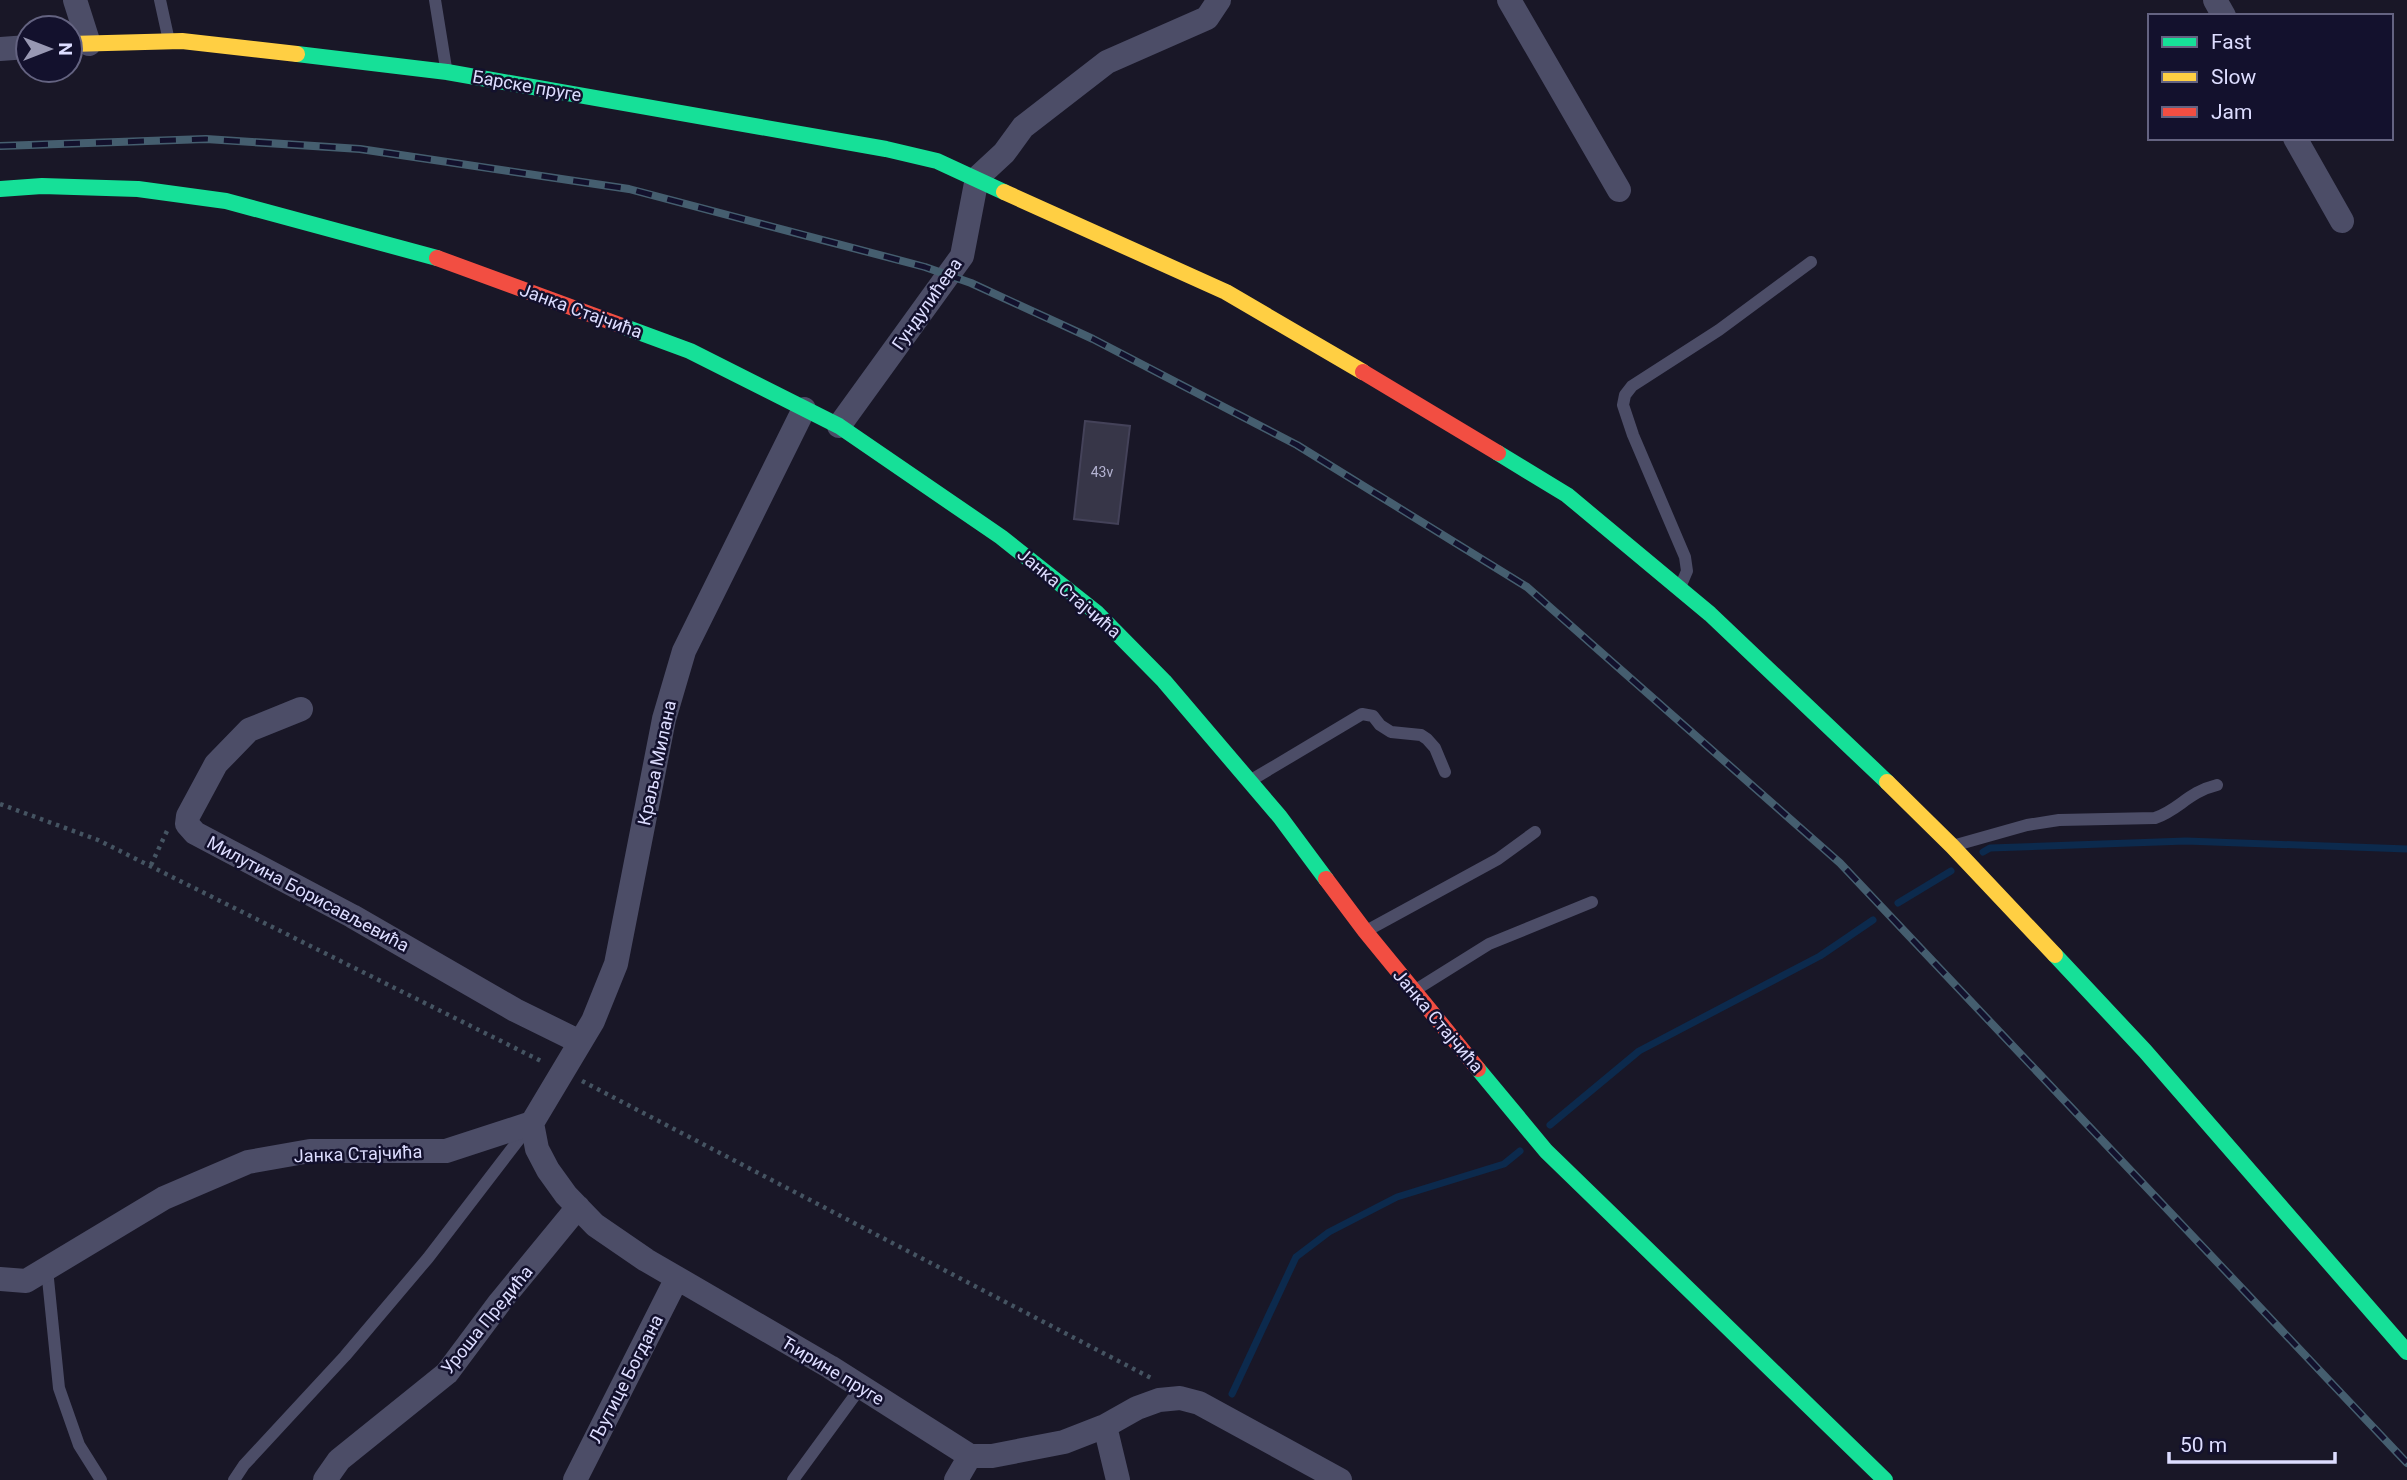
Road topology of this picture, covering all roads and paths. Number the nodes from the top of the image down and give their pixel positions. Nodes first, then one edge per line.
1 (160, 0) edge
2 (435, 0) edge
3 (1219, 0) edge
4 (1509, 0) edge
5 (169, 41) junction
6 (84, 44) edge
7 (447, 72) junction
8 (2296, 140) edge
9 (977, 178) junction
10 (0, 189) edge
11 (1619, 190) dead end
12 (2342, 221) dead end
13 (1811, 262) dead end
14 (804, 409) junction
15 (839, 426) junction
16 (1680, 589) junction
17 (301, 709) dead end
18 (1445, 772) dead end
19 (1249, 781) junction
20 (2217, 785) dead end
21 (0, 804) edge
22 (187, 824) junction
23 (1535, 832) dead end
24 (1952, 846) junction
25 (151, 865) junction
26 (1592, 902) dead end
27 (1364, 932) junction
28 (1413, 991) junction
29 (580, 1042) junction
30 (563, 1072) junction
31 (532, 1123) junction
32 (578, 1207) junction
33 (47, 1269) junction
34 (677, 1278) junction
35 (3, 1281) edge
36 (2407, 1352) edge
37 (1162, 1384) dead end
38 (861, 1387) junction
39 (1105, 1426) junction
40 (970, 1457) junction
41 (101, 1480) edge
42 (234, 1480) edge
43 (325, 1480) edge
44 (575, 1480) edge
45 (793, 1480) edge
46 (956, 1480) edge
47 (1118, 1480) edge
48 (1340, 1480) edge
49 (1885, 1480) edge

1 - 5 lane
2 - 7 lane
3 - 9 street
4 - 11 street
5 - 6 street, Барске пруге
5 - 7 street, Барске пруге
7 - 9 street, Барске пруге
8 - 12 street
9 - 15 street, Гундулићева
9 - 16 street, Барске пруге
10 - 14 street, Јанка Стајчића
13 - 16 lane
14 - 15 street, Јанка Стајчића
14 - 29 street, Краља Милана
15 - 19 street, Јанка Стајчића
16 - 24 street, Барске пруге
17 - 22 street
18 - 19 lane
19 - 27 street, Јанка Стајчића
20 - 24 lane
21 - 25 path
22 - 25 path
22 - 29 street, Милутина Борисављевића
23 - 27 lane
24 - 36 street, Барске пруге
25 - 30 path
26 - 28 lane
27 - 28 street, Јанка Стајчића
28 - 49 street, Јанка Стајчића
29 - 30 street, Краља Милана
30 - 31 street, Краља Милана
30 - 37 path
31 - 32 street, Ћирине пруге
31 - 33 street, Јанка Стајчића
31 - 42 lane
32 - 34 street, Ћирине пруге
32 - 43 street, Уроша Предића
33 - 35 street, Јанка Стајчића
33 - 41 lane
34 - 38 street, Ћирине пруге
34 - 44 street, Љутице Богдана
38 - 40 street, Ћирине пруге
38 - 45 lane
39 - 40 street
39 - 47 street
39 - 48 street
40 - 46 street

